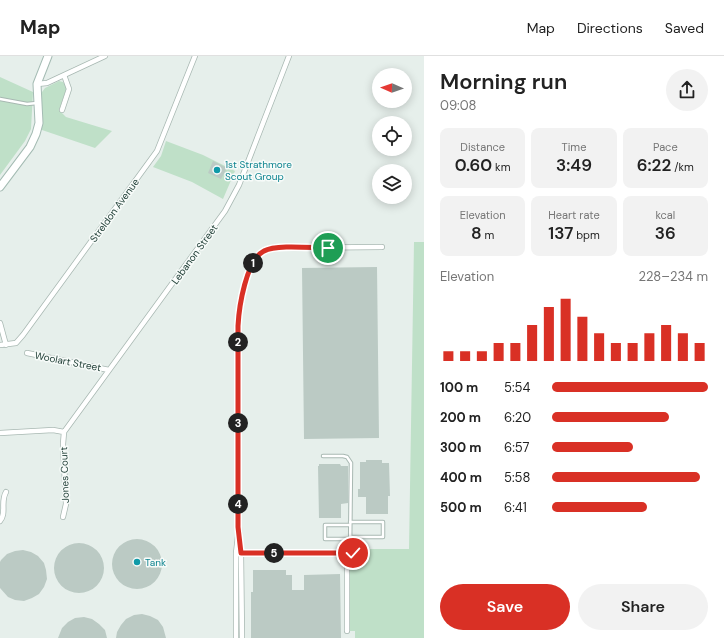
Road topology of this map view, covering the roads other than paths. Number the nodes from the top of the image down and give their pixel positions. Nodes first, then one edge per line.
1 (48, 56) edge
2 (105, 56) edge
3 (195, 56) edge
4 (289, 56) edge
5 (64, 75) junction
6 (37, 84) junction
7 (0, 99) edge
8 (38, 103) junction
9 (62, 110) dead end
10 (0, 187) edge
11 (382, 247) dead end
12 (0, 323) edge
13 (6, 344) junction
14 (0, 345) edge
15 (27, 353) dead end
16 (109, 370) junction
17 (64, 432) junction
18 (0, 433) edge
19 (323, 456) dead end
20 (6, 492) dead end
21 (63, 517) dead end
22 (0, 521) edge
23 (350, 523) junction
24 (238, 527) junction
25 (350, 538) junction
26 (236, 553) junction
27 (241, 553) junction
28 (350, 553) junction
29 (347, 630) dead end
30 (236, 638) edge
31 (242, 638) edge

1 - 6 main road
2 - 5 street
3 - 13 street, Streldon Avenue
4 - 16 street, Lebanon Street
5 - 6 street
5 - 9 street
6 - 8 main road
7 - 8 lane
8 - 10 main road
11 - 24 street
12 - 13 street
13 - 14 street
15 - 16 street, Woolart Street
16 - 17 street, Lebanon Street
17 - 18 street
17 - 21 street, Jones Court
19 - 23 lane
20 - 22 street
23 - 25 lane
23 - 25 lane
23 - 25 lane
24 - 26 street
24 - 27 street
25 - 28 lane
26 - 27 street
26 - 30 street
27 - 28 street
27 - 31 street
28 - 29 street

